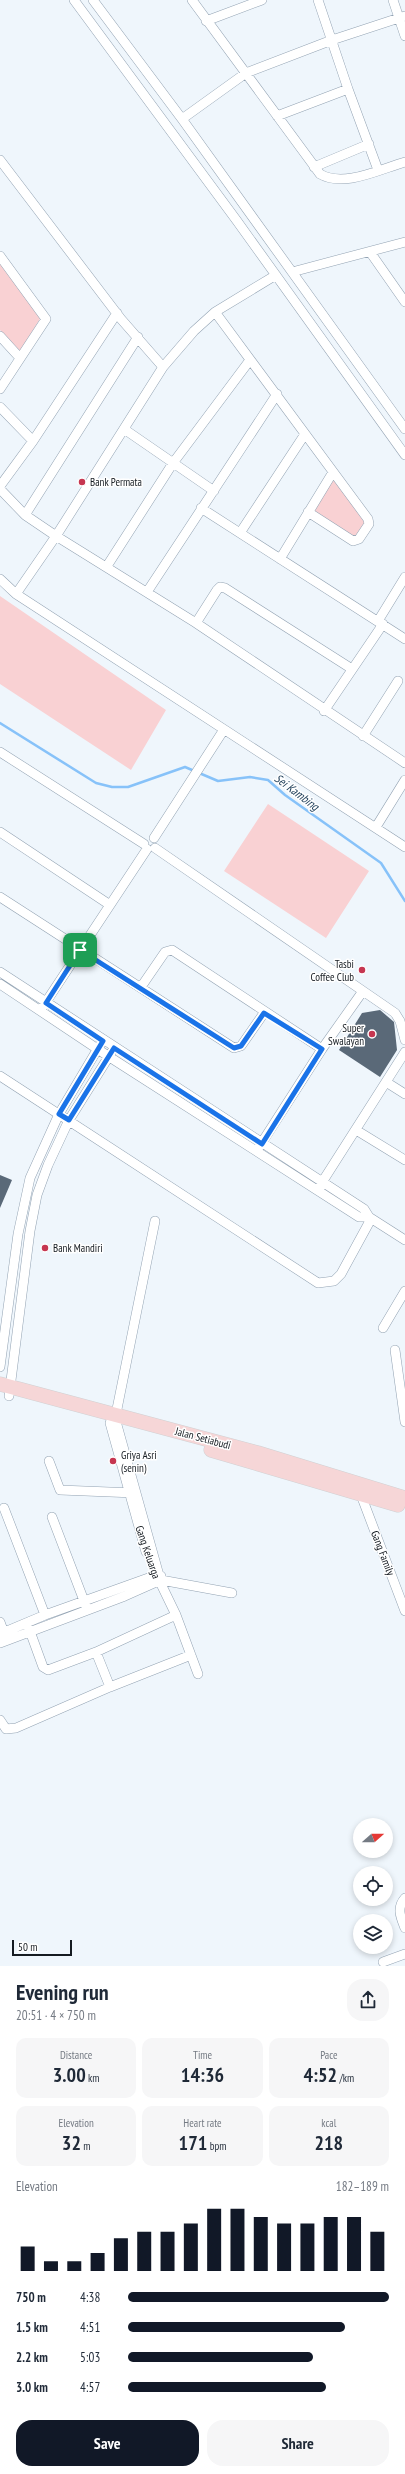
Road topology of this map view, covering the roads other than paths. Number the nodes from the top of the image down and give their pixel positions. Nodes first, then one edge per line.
1 (74, 0) edge
2 (192, 0) edge
3 (262, 0) edge
4 (318, 0) edge
5 (393, 0) edge
6 (95, 3) edge
7 (86, 15) junction
8 (402, 17) edge
9 (206, 21) junction
10 (405, 36) edge
11 (332, 40) junction
12 (246, 73) junction
13 (348, 89) junction
14 (278, 116) junction
15 (182, 119) junction
16 (369, 144) junction
17 (0, 160) edge
18 (405, 162) edge
19 (314, 167) junction
20 (378, 170) junction
21 (248, 212) junction
22 (238, 221) junction
23 (405, 242) edge
24 (370, 252) junction
25 (0, 256) edge
26 (292, 272) junction
27 (276, 275) junction
28 (405, 302) edge
29 (215, 312) junction
30 (117, 313) junction
31 (331, 325) junction
32 (319, 334) junction
33 (0, 336) edge
34 (138, 337) junction
35 (20, 358) junction
36 (250, 360) junction
37 (163, 367) junction
38 (0, 389) edge
39 (277, 394) junction
40 (0, 407) edge
41 (124, 429) junction
42 (405, 429) edge
43 (305, 434) junction
44 (33, 442) junction
45 (405, 455) edge
46 (173, 463) junction
47 (333, 472) junction
48 (0, 488) edge
49 (214, 491) junction
50 (201, 508) junction
51 (308, 512) junction
52 (25, 515) junction
53 (240, 533) junction
54 (56, 536) junction
55 (280, 559) junction
56 (107, 566) junction
57 (405, 577) edge
58 (0, 579) edge
59 (147, 592) junction
60 (16, 594) junction
61 (380, 622) junction
62 (196, 623) junction
63 (405, 639) edge
64 (352, 669) junction
65 (398, 681) dead end
66 (324, 710) junction
67 (223, 731) junction
68 (363, 736) junction
69 (0, 752) edge
70 (405, 763) edge
71 (405, 780) edge
72 (376, 827) junction
73 (0, 832) edge
74 (148, 847) junction
75 (405, 847) edge
76 (0, 897) edge
77 (110, 905) junction
78 (80, 950) junction
79 (0, 972) edge
80 (0, 984) edge
81 (141, 987) junction
82 (363, 991) junction
83 (46, 1003) junction
84 (40, 1011) junction
85 (264, 1013) junction
86 (405, 1040) edge
87 (103, 1041) junction
88 (114, 1048) junction
89 (97, 1049) junction
90 (322, 1049) junction
91 (405, 1052) edge
92 (108, 1056) junction
93 (0, 1076) edge
94 (386, 1082) junction
95 (405, 1094) edge
96 (59, 1114) junction
97 (69, 1120) junction
98 (356, 1130) junction
99 (262, 1144) junction
100 (257, 1152) junction
101 (405, 1160) edge
102 (319, 1186) junction
103 (370, 1218) junction
104 (155, 1221) dead end
105 (18, 1234) junction
106 (30, 1236) junction
107 (405, 1240) edge
108 (14, 1267) junction
109 (26, 1269) junction
110 (405, 1291) edge
111 (383, 1328) dead end
112 (395, 1350) dead end
113 (0, 1367) edge
114 (5, 1390) edge
115 (115, 1417) junction
116 (405, 1422) edge
117 (49, 1461) dead end
118 (133, 1493) junction
119 (362, 1495) junction
120 (405, 1498) edge
121 (405, 1507) edge
122 (4, 1508) dead end
123 (52, 1518) dead end
124 (160, 1580) junction
125 (232, 1593) dead end
126 (86, 1605) junction
127 (405, 1612) edge
128 (45, 1615) junction
129 (176, 1615) junction
130 (0, 1622) edge
131 (29, 1627) junction
132 (2, 1633) edge
133 (0, 1643) edge
134 (96, 1652) junction
135 (191, 1655) junction
136 (198, 1674) dead end
137 (110, 1687) junction
138 (0, 1720) edge
139 (405, 1898) edge
140 (405, 1928) edge
141 (405, 1954) edge
142 (383, 1962) dead end

1 - 7 street
2 - 9 street
3 - 9 street
4 - 11 street
5 - 8 street
6 - 7 street
6 - 15 street
7 - 22 street
8 - 10 street
8 - 11 street
9 - 12 street
11 - 12 street
11 - 13 street
12 - 14 street
12 - 15 street
13 - 14 street
13 - 16 street
14 - 19 street
15 - 21 street
16 - 19 street
16 - 20 street
17 - 30 street
18 - 20 street
19 - 20 street
21 - 22 street
21 - 26 street
22 - 27 street
23 - 24 street
24 - 26 street
24 - 28 street
25 - 35 street
26 - 31 street
27 - 29 street
27 - 32 street
29 - 36 street
29 - 37 street
30 - 34 street
30 - 44 street
31 - 32 street
31 - 42 street
32 - 45 street
33 - 35 street
34 - 37 street
34 - 52 street
35 - 38 street
36 - 39 street
36 - 46 street
37 - 41 street
39 - 43 street
39 - 49 street
40 - 44 street
41 - 46 street
41 - 54 street
43 - 47 street
43 - 53 street
44 - 48 street
46 - 49 street
46 - 56 street
47 - 51 street
47 - 51 street
48 - 52 street
49 - 50 street
50 - 53 street
50 - 59 street
51 - 55 street
52 - 54 street
53 - 55 street
54 - 56 street
54 - 60 street
55 - 61 street
56 - 59 street
57 - 61 street
58 - 60 street
59 - 62 street
60 - 67 street
61 - 63 street
61 - 64 street
62 - 64 street
62 - 66 street
64 - 66 street
65 - 68 street
66 - 68 street
67 - 72 street
67 - 74 street
68 - 70 street
69 - 74 street
71 - 72 street
72 - 75 street
73 - 77 street
74 - 77 street
74 - 82 street
76 - 78 street
77 - 78 street
78 - 81 street
78 - 83 street
79 - 83 street
80 - 84 street
81 - 85 street
81 - 85 street
82 - 86 street
82 - 90 street
83 - 84 street
83 - 87 street
84 - 89 street
85 - 90 street
87 - 88 street
87 - 89 street
88 - 92 street
88 - 99 street
89 - 92 street
89 - 96 street
90 - 99 street
91 - 94 street
92 - 97 street
92 - 100 street
93 - 96 street
94 - 95 street
94 - 98 street
96 - 97 street
96 - 105 street
97 - 103 street
97 - 106 street
98 - 101 street
98 - 102 street
99 - 100 street
99 - 102 street
100 - 102 street
102 - 103 street
103 - 107 street
104 - 115 street
105 - 106 street
105 - 108 street
106 - 109 street
108 - 109 street
108 - 113 street
109 - 114 street
110 - 111 street
112 - 116 street
114 - 115 main road, Jalan Setiabudi
115 - 118 street, Gang Keluarga
115 - 119 main road, Jalan Setiabudi
115 - 120 main road, Jalan Setiabudi
117 - 118 street
118 - 124 street, Gang Keluarga
119 - 121 main road, Jalan Setiabudi
119 - 127 street, Gang Family
122 - 128 street
123 - 126 street
124 - 125 street
124 - 126 street
124 - 129 street, Gang Keluarga
126 - 128 street
126 - 131 street
128 - 131 street
129 - 134 street
129 - 135 street, Gang Keluarga
130 - 132 street
131 - 132 street
131 - 133 street
131 - 134 street
134 - 137 street
135 - 136 street, Gang Keluarga
135 - 137 street
137 - 138 street
139 - 140 street
141 - 142 street

